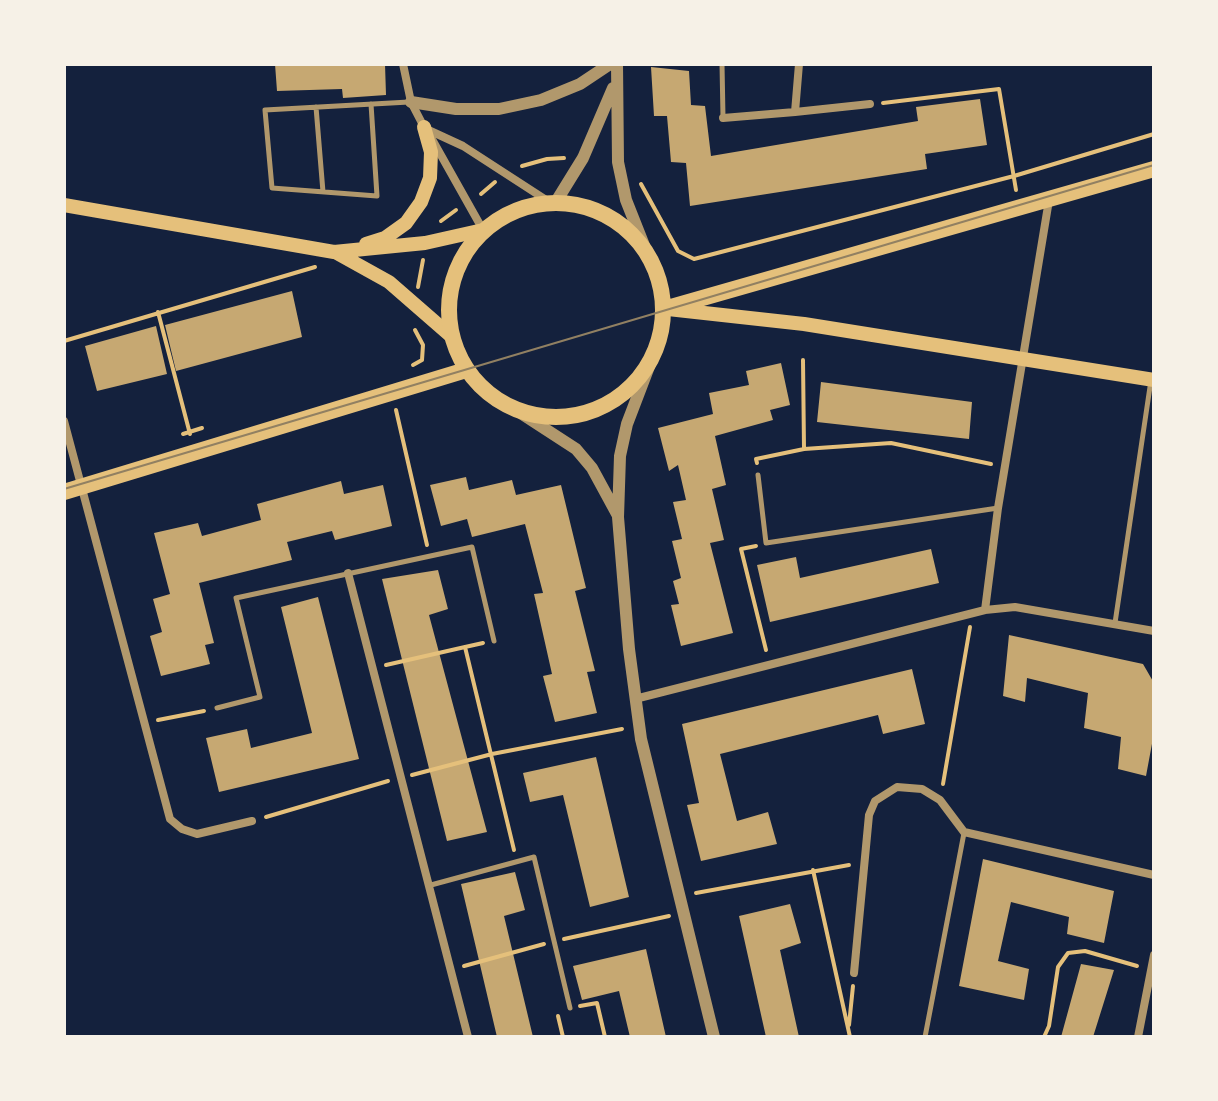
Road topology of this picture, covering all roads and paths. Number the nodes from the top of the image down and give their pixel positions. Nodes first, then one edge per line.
1 (403, 64) edge
2 (610, 64) edge
3 (617, 64) edge
4 (722, 64) edge
5 (799, 64) edge
6 (615, 81) junction
7 (411, 102) junction
8 (371, 104) junction
9 (870, 104) joint
10 (316, 107) junction
11 (795, 112) junction
12 (723, 118) joint
13 (424, 127) junction
14 (1154, 134) edge
15 (583, 158) junction
16 (618, 162) junction
17 (1154, 169) edge
18 (504, 172) junction
19 (1014, 176) junction
20 (323, 192) junction
21 (1049, 200) junction
22 (469, 201) junction
23 (64, 205) edge
24 (554, 205) junction
25 (1020, 209) junction
26 (483, 230) junction
27 (425, 243) junction
28 (315, 250) junction
29 (334, 252) junction
30 (647, 253) junction
31 (416, 304) junction
32 (664, 309) junction
33 (158, 312) junction
34 (451, 336) junction
35 (64, 341) edge
36 (653, 356) junction
37 (1025, 357) junction
38 (803, 360) dead end
39 (410, 366) dead end
40 (466, 370) junction
41 (1153, 380) edge
42 (392, 393) junction
43 (516, 410) junction
44 (64, 421) edge
45 (204, 428) dead end
46 (189, 432) junction
47 (175, 437) dead end
48 (804, 449) junction
49 (194, 452) junction
50 (1005, 467) junction
51 (758, 475) joint
52 (72, 489) edge
53 (998, 508) junction
54 (618, 517) junction
55 (766, 543) junction
56 (430, 555) junction
57 (348, 573) junction
58 (985, 610) junction
59 (972, 613) junction
60 (1115, 623) junction
61 (1154, 631) edge
62 (494, 641) joint
63 (465, 647) junction
64 (769, 664) junction
65 (372, 669) junction
66 (635, 699) junction
67 (217, 708) joint
68 (144, 722) junction
69 (639, 725) junction
70 (492, 754) junction
71 (401, 778) junction
72 (940, 800) junction
73 (252, 821) joint
74 (964, 832) junction
75 (516, 860) junction
76 (862, 863) junction
77 (813, 870) junction
78 (1154, 875) edge
79 (431, 885) junction
80 (678, 897) junction
81 (1154, 955) edge
82 (1151, 970) junction
83 (854, 973) joint
84 (597, 1003) dead end
85 (570, 1008) dead end
86 (849, 1034) edge
87 (468, 1036) edge
88 (457, 1037) edge
89 (605, 1037) edge
90 (714, 1037) edge
91 (925, 1037) edge
92 (1044, 1037) edge
93 (1138, 1037) edge

1 - 7 street
2 - 7 street
3 - 6 street
4 - 12 lane
5 - 11 street
6 - 15 street
6 - 16 street
7 - 8 lane
7 - 13 street
8 - 10 lane
8 - 20 lane
9 - 11 street
9 - 19 path
10 - 20 lane
10 - 20 lane
11 - 12 street
13 - 18 street
13 - 22 street
13 - 29 main road
14 - 19 path
15 - 18 path
15 - 24 street
16 - 19 path
16 - 30 street
17 - 21 main road
18 - 22 path
18 - 24 street
19 - 25 path
21 - 25 main road
21 - 37 street
22 - 26 street
22 - 27 path
23 - 28 main road
24 - 26 main road
24 - 30 main road
25 - 32 main road
26 - 27 main road
26 - 34 main road
27 - 29 main road
27 - 31 path
28 - 29 main road
28 - 33 path
29 - 31 main road
30 - 32 main road
31 - 34 main road
31 - 39 path
32 - 36 main road
32 - 37 main road
33 - 35 path
33 - 46 path
34 - 40 main road
36 - 43 main road
36 - 54 street
37 - 41 main road
37 - 50 street
38 - 48 path
40 - 42 main road
40 - 43 main road
41 - 60 lane
42 - 49 main road
42 - 56 path
43 - 54 street
44 - 52 street
45 - 46 path
46 - 47 path
46 - 49 path
48 - 50 path
48 - 51 path
49 - 52 main road
50 - 53 street
51 - 55 lane
52 - 68 street
53 - 55 lane
53 - 58 street
54 - 66 street
55 - 64 path
56 - 57 lane
56 - 62 lane
57 - 65 street
57 - 67 lane
58 - 59 street
58 - 60 street
59 - 64 street
59 - 72 path
60 - 61 street
62 - 63 path
63 - 65 path
63 - 70 path
64 - 66 street
65 - 71 street
66 - 69 street
67 - 68 path
68 - 73 street
69 - 70 path
69 - 80 street
70 - 71 path
70 - 75 path
71 - 73 path
71 - 79 street
72 - 74 street
72 - 76 street
74 - 78 street
74 - 91 lane
75 - 79 lane
75 - 85 lane
76 - 77 path
76 - 83 street
77 - 80 path
77 - 86 path
79 - 87 street
80 - 90 street
81 - 82 street
82 - 92 path
82 - 93 street
83 - 86 path
84 - 89 path
87 - 88 lane

